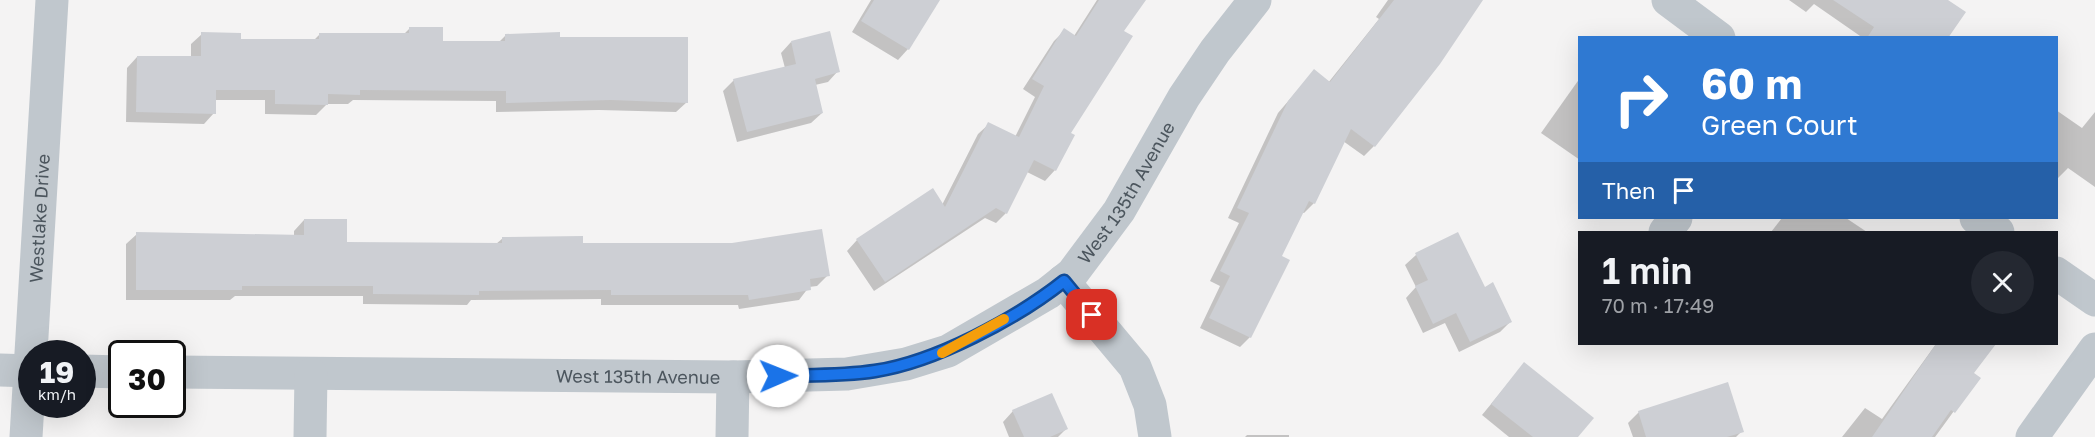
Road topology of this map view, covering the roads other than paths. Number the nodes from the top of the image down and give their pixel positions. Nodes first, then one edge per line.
1 (52, 0) edge
2 (1255, 0) edge
3 (1668, 0) edge
4 (1716, 36) edge
5 (1675, 219) edge
6 (1978, 219) edge
7 (1666, 231) edge
8 (1996, 231) edge
9 (2058, 274) edge
10 (1064, 281) junction
11 (2095, 300) edge
12 (24, 340) edge
13 (2095, 349) edge
14 (186, 372) edge
15 (311, 374) junction
16 (733, 377) junction
17 (25, 418) edge
18 (26, 437) edge
19 (310, 437) edge
20 (732, 437) edge
21 (1155, 437) edge
22 (2032, 437) edge

1 - 12 street, Westlake Drive
2 - 10 street, West 135th Avenue
3 - 4 street
5 - 7 street
6 - 8 street
9 - 11 street
10 - 16 street, West 135th Avenue
10 - 21 street
13 - 22 street
14 - 15 street, West 135th Avenue
15 - 16 street, West 135th Avenue
15 - 19 street
16 - 20 street
17 - 18 street, Westlake Drive

